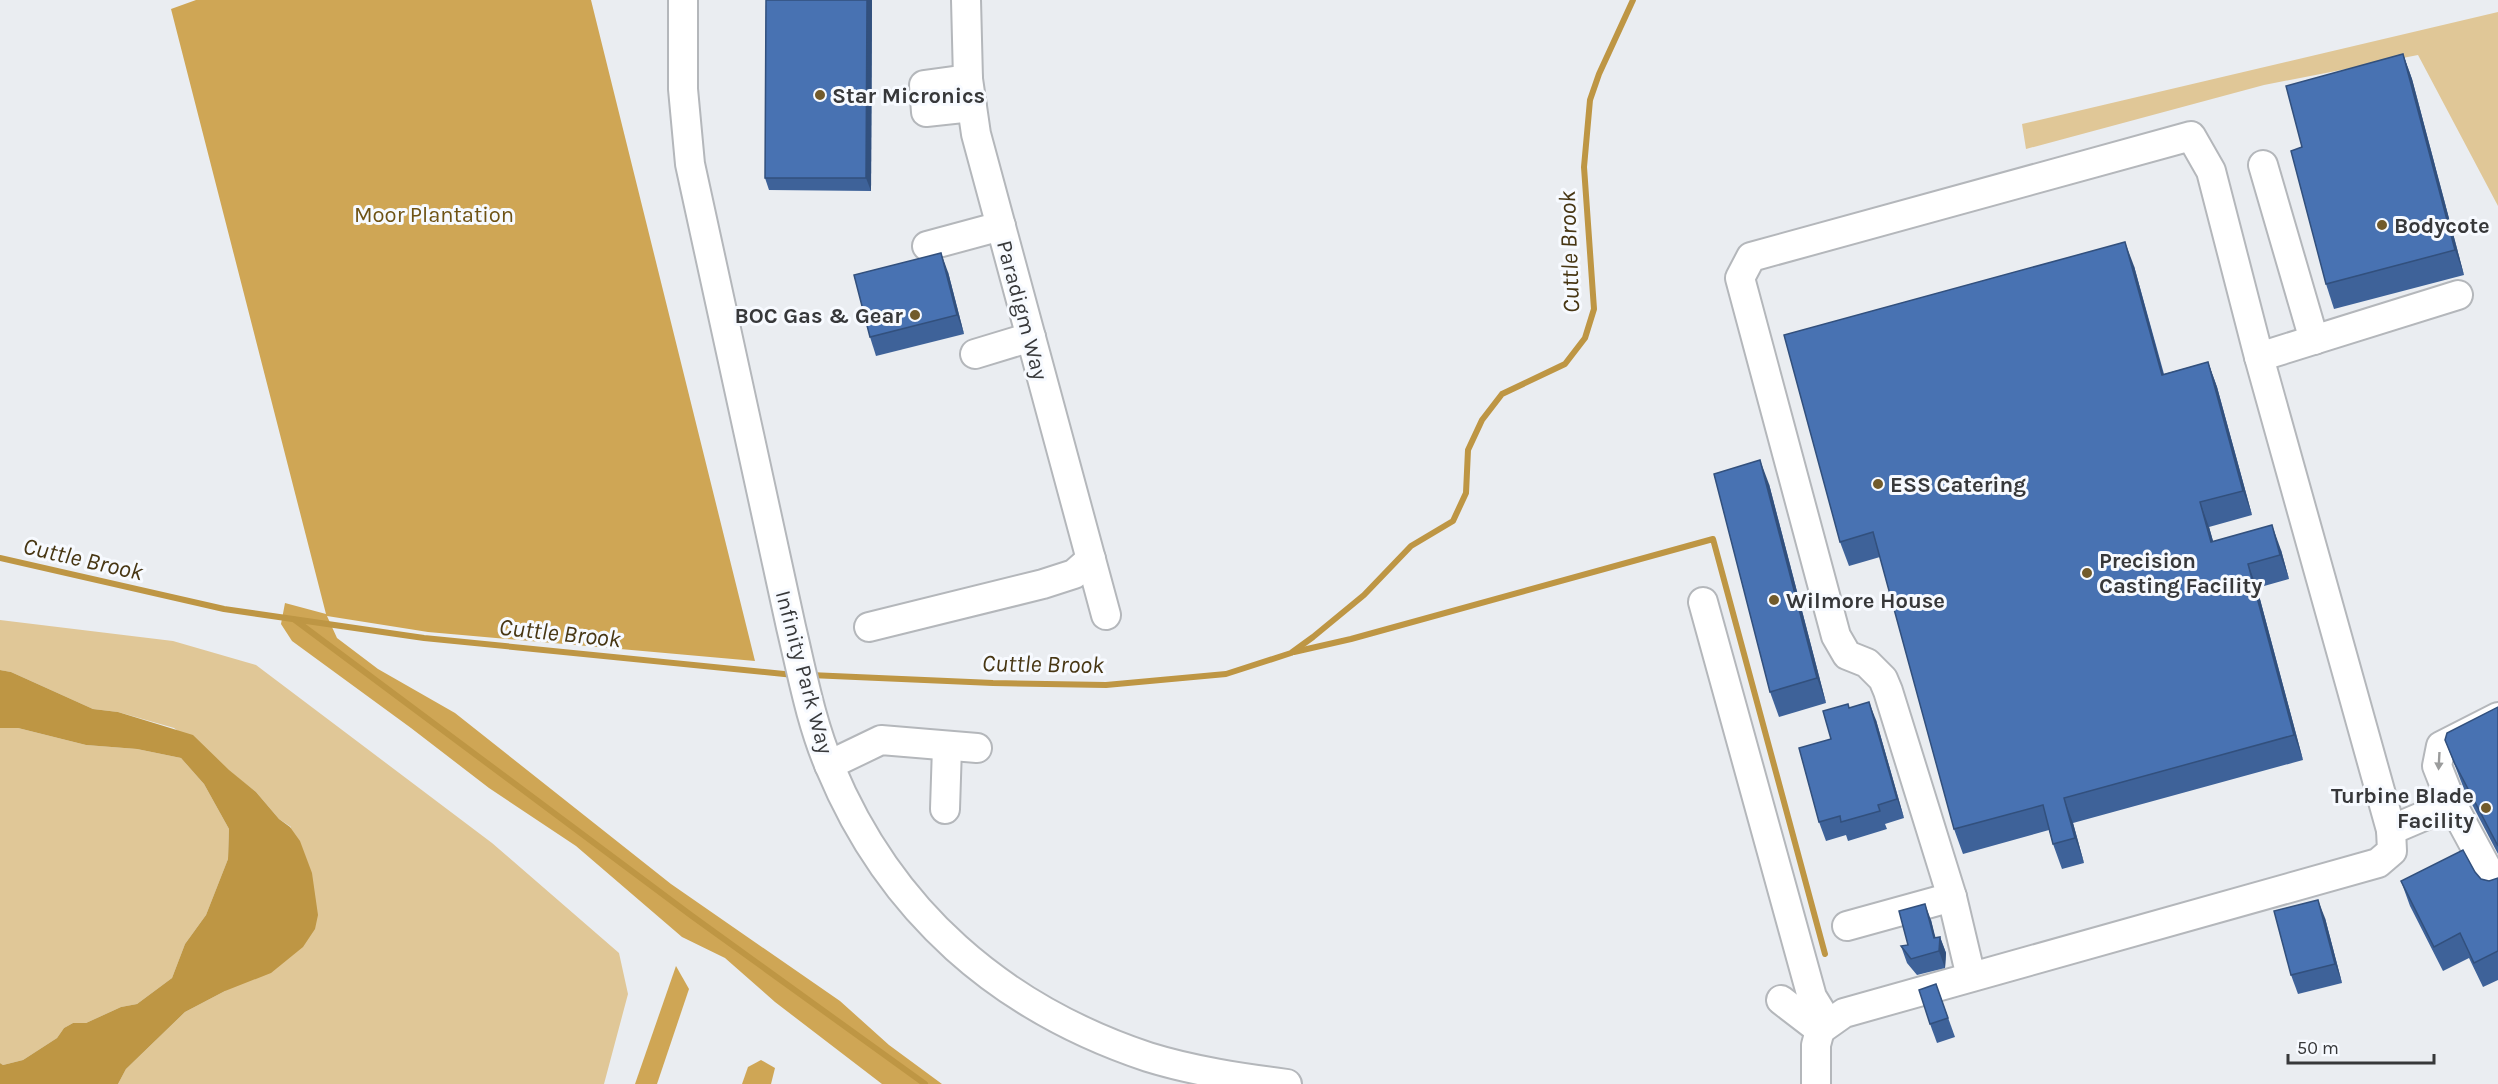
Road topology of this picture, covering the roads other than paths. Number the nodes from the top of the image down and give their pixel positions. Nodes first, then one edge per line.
1 (683, 0) edge
2 (966, 0) edge
3 (968, 78) junction
4 (972, 106) junction
5 (2263, 165) dead end
6 (1001, 226) junction
7 (927, 246) dead end
8 (2458, 295) dead end
9 (1030, 337) junction
10 (2314, 340) junction
11 (975, 354) dead end
12 (2259, 357) junction
13 (1091, 559) junction
14 (1703, 602) dead end
15 (1106, 615) dead end
16 (868, 627) dead end
17 (2498, 717) edge
18 (947, 747) junction
19 (977, 747) dead end
20 (829, 765) junction
21 (2452, 804) junction
22 (945, 809) dead end
23 (2391, 830) junction
24 (2498, 889) edge
25 (1952, 897) junction
26 (1847, 926) dead end
27 (1971, 977) junction
28 (1781, 1000) dead end
29 (1824, 1027) junction
30 (1287, 1084) edge
31 (1816, 1084) edge

1 - 20 street, Infinity Park Way
2 - 3 street, Paradigm Way
3 - 4 street, Paradigm Way
3 - 4 street
4 - 6 street, Paradigm Way
5 - 10 street
6 - 7 street
6 - 9 street, Paradigm Way
8 - 10 street
9 - 11 street
9 - 13 street, Paradigm Way
10 - 12 street
12 - 23 street
12 - 25 street
13 - 15 street, Paradigm Way
13 - 16 street
14 - 29 street
17 -> 21 street
18 - 19 street
18 - 20 street
18 - 22 street
20 - 30 street, Infinity Park Way
21 - 23 street
21 - 24 street
23 - 27 street
25 - 26 street
25 - 27 street
27 - 29 street
28 - 29 street
29 - 31 street

